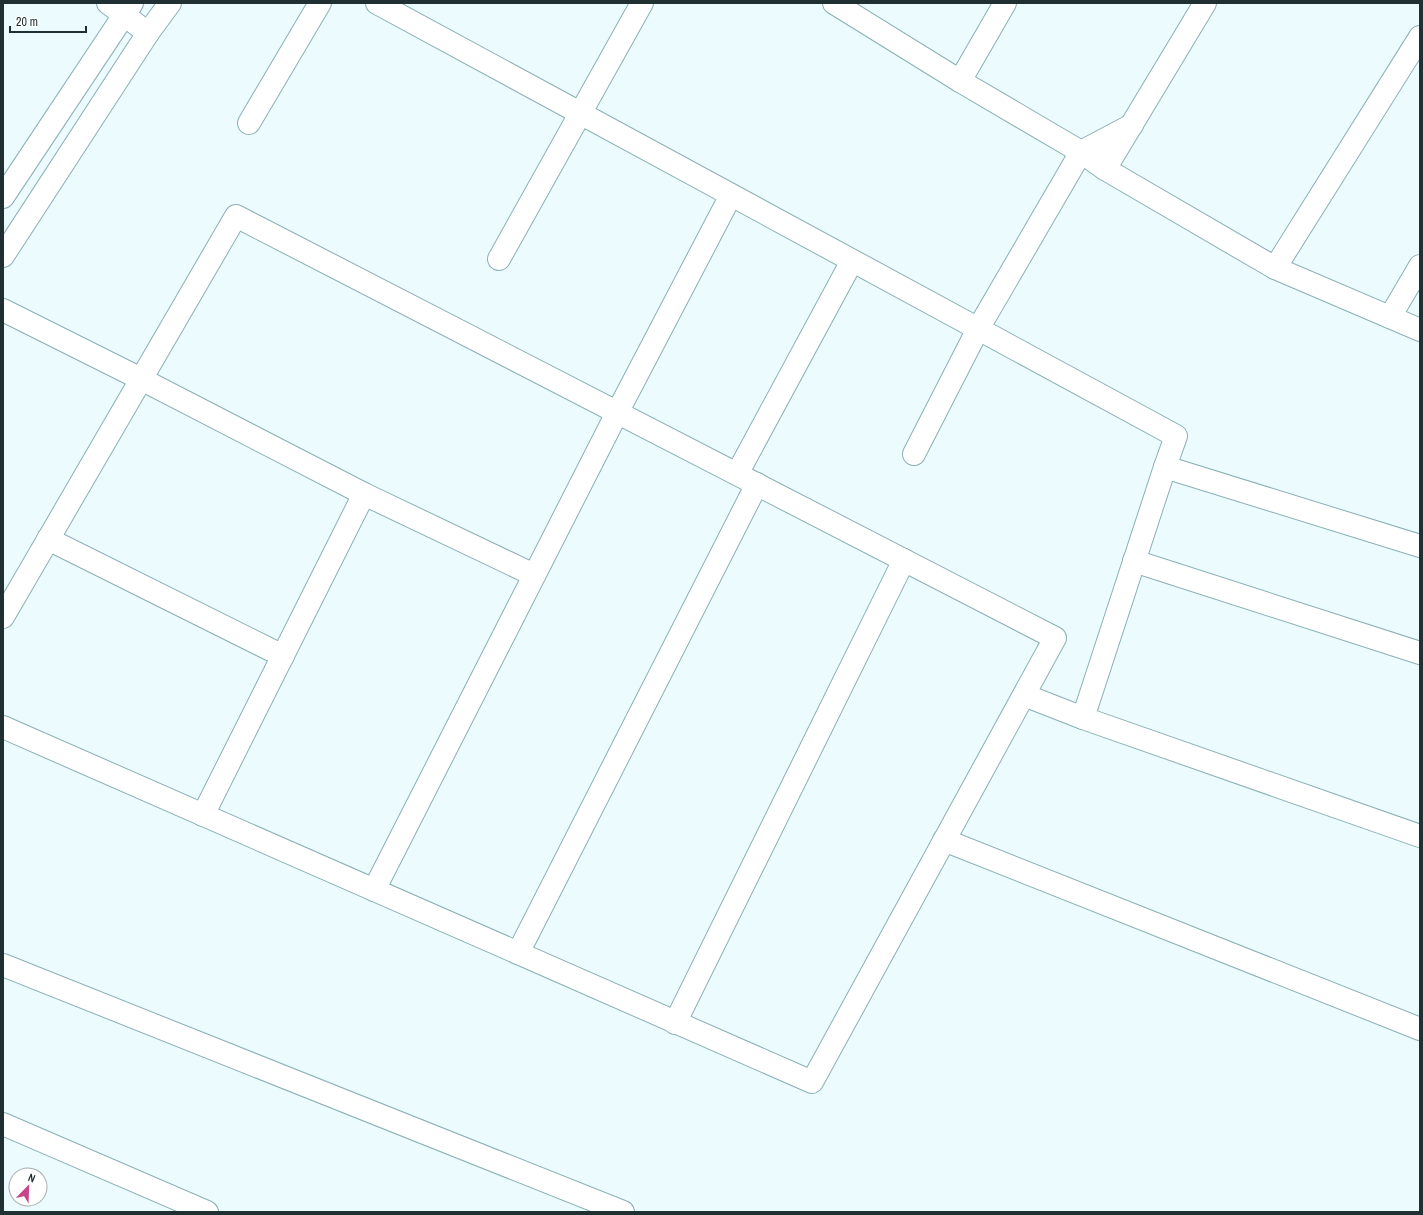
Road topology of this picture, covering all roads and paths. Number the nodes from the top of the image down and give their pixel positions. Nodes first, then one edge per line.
1 (170, 3) edge
2 (320, 3) edge
3 (378, 3) edge
4 (642, 3) edge
5 (834, 3) edge
6 (1005, 3) edge
7 (1205, 3) edge
8 (121, 7) edge
9 (148, 33) junction
10 (1420, 37) edge
11 (960, 81) junction
12 (581, 113) junction
13 (249, 123) dead end
14 (1132, 125) junction
15 (1081, 152) junction
16 (1105, 169) junction
17 (731, 195) junction
18 (3, 197) edge
19 (3, 256) edge
20 (499, 259) dead end
21 (852, 261) junction
22 (1420, 266) edge
23 (1274, 268) junction
24 (3, 310) edge
25 (1390, 317) junction
26 (978, 329) junction
27 (1420, 330) edge
28 (141, 379) junction
29 (618, 413) junction
30 (914, 454) dead end
31 (1165, 467) junction
32 (737, 474) junction
33 (757, 484) junction
34 (364, 494) junction
35 (48, 539) junction
36 (1420, 546) edge
37 (904, 560) junction
38 (1134, 561) junction
39 (534, 575) junction
40 (3, 617) edge
41 (1420, 654) edge
42 (283, 656) junction
43 (1024, 695) junction
44 (1083, 718) junction
45 (3, 727) edge
46 (203, 815) junction
47 (1420, 836) edge
48 (944, 840) junction
49 (374, 890) junction
50 (518, 953) junction
51 (3, 965) edge
52 (675, 1023) junction
53 (1420, 1028) edge
54 (3, 1124) edge
55 (207, 1212) edge
56 (623, 1212) edge

1 - 9 street
2 - 13 street
3 - 12 street
4 - 12 street
5 - 11 street
6 - 11 street
7 - 14 street
8 - 9 street
8 - 18 street
9 - 19 street
10 - 23 street
11 - 15 street
12 - 17 street
12 - 20 street
14 - 15 street
14 - 16 street
15 - 16 street
15 - 26 street
16 - 23 street
17 - 21 street
17 - 29 street
21 - 26 street
21 - 32 street
22 - 25 street
23 - 25 street
24 - 28 street
25 - 27 street
26 - 30 street
26 - 31 street
28 - 29 street
28 - 34 street
28 - 35 street
29 - 32 street
29 - 39 street
31 - 36 street
31 - 38 street
32 - 33 street
33 - 37 street
33 - 50 street
34 - 39 street
34 - 42 street
35 - 40 street
35 - 42 street
37 - 43 street
37 - 52 street
38 - 41 street
38 - 44 street
39 - 49 street
42 - 46 street
43 - 44 street
43 - 48 street
44 - 47 street
45 - 46 street
46 - 49 street
48 - 52 street
48 - 53 street
49 - 50 street
50 - 52 street
51 - 56 street
54 - 55 street

